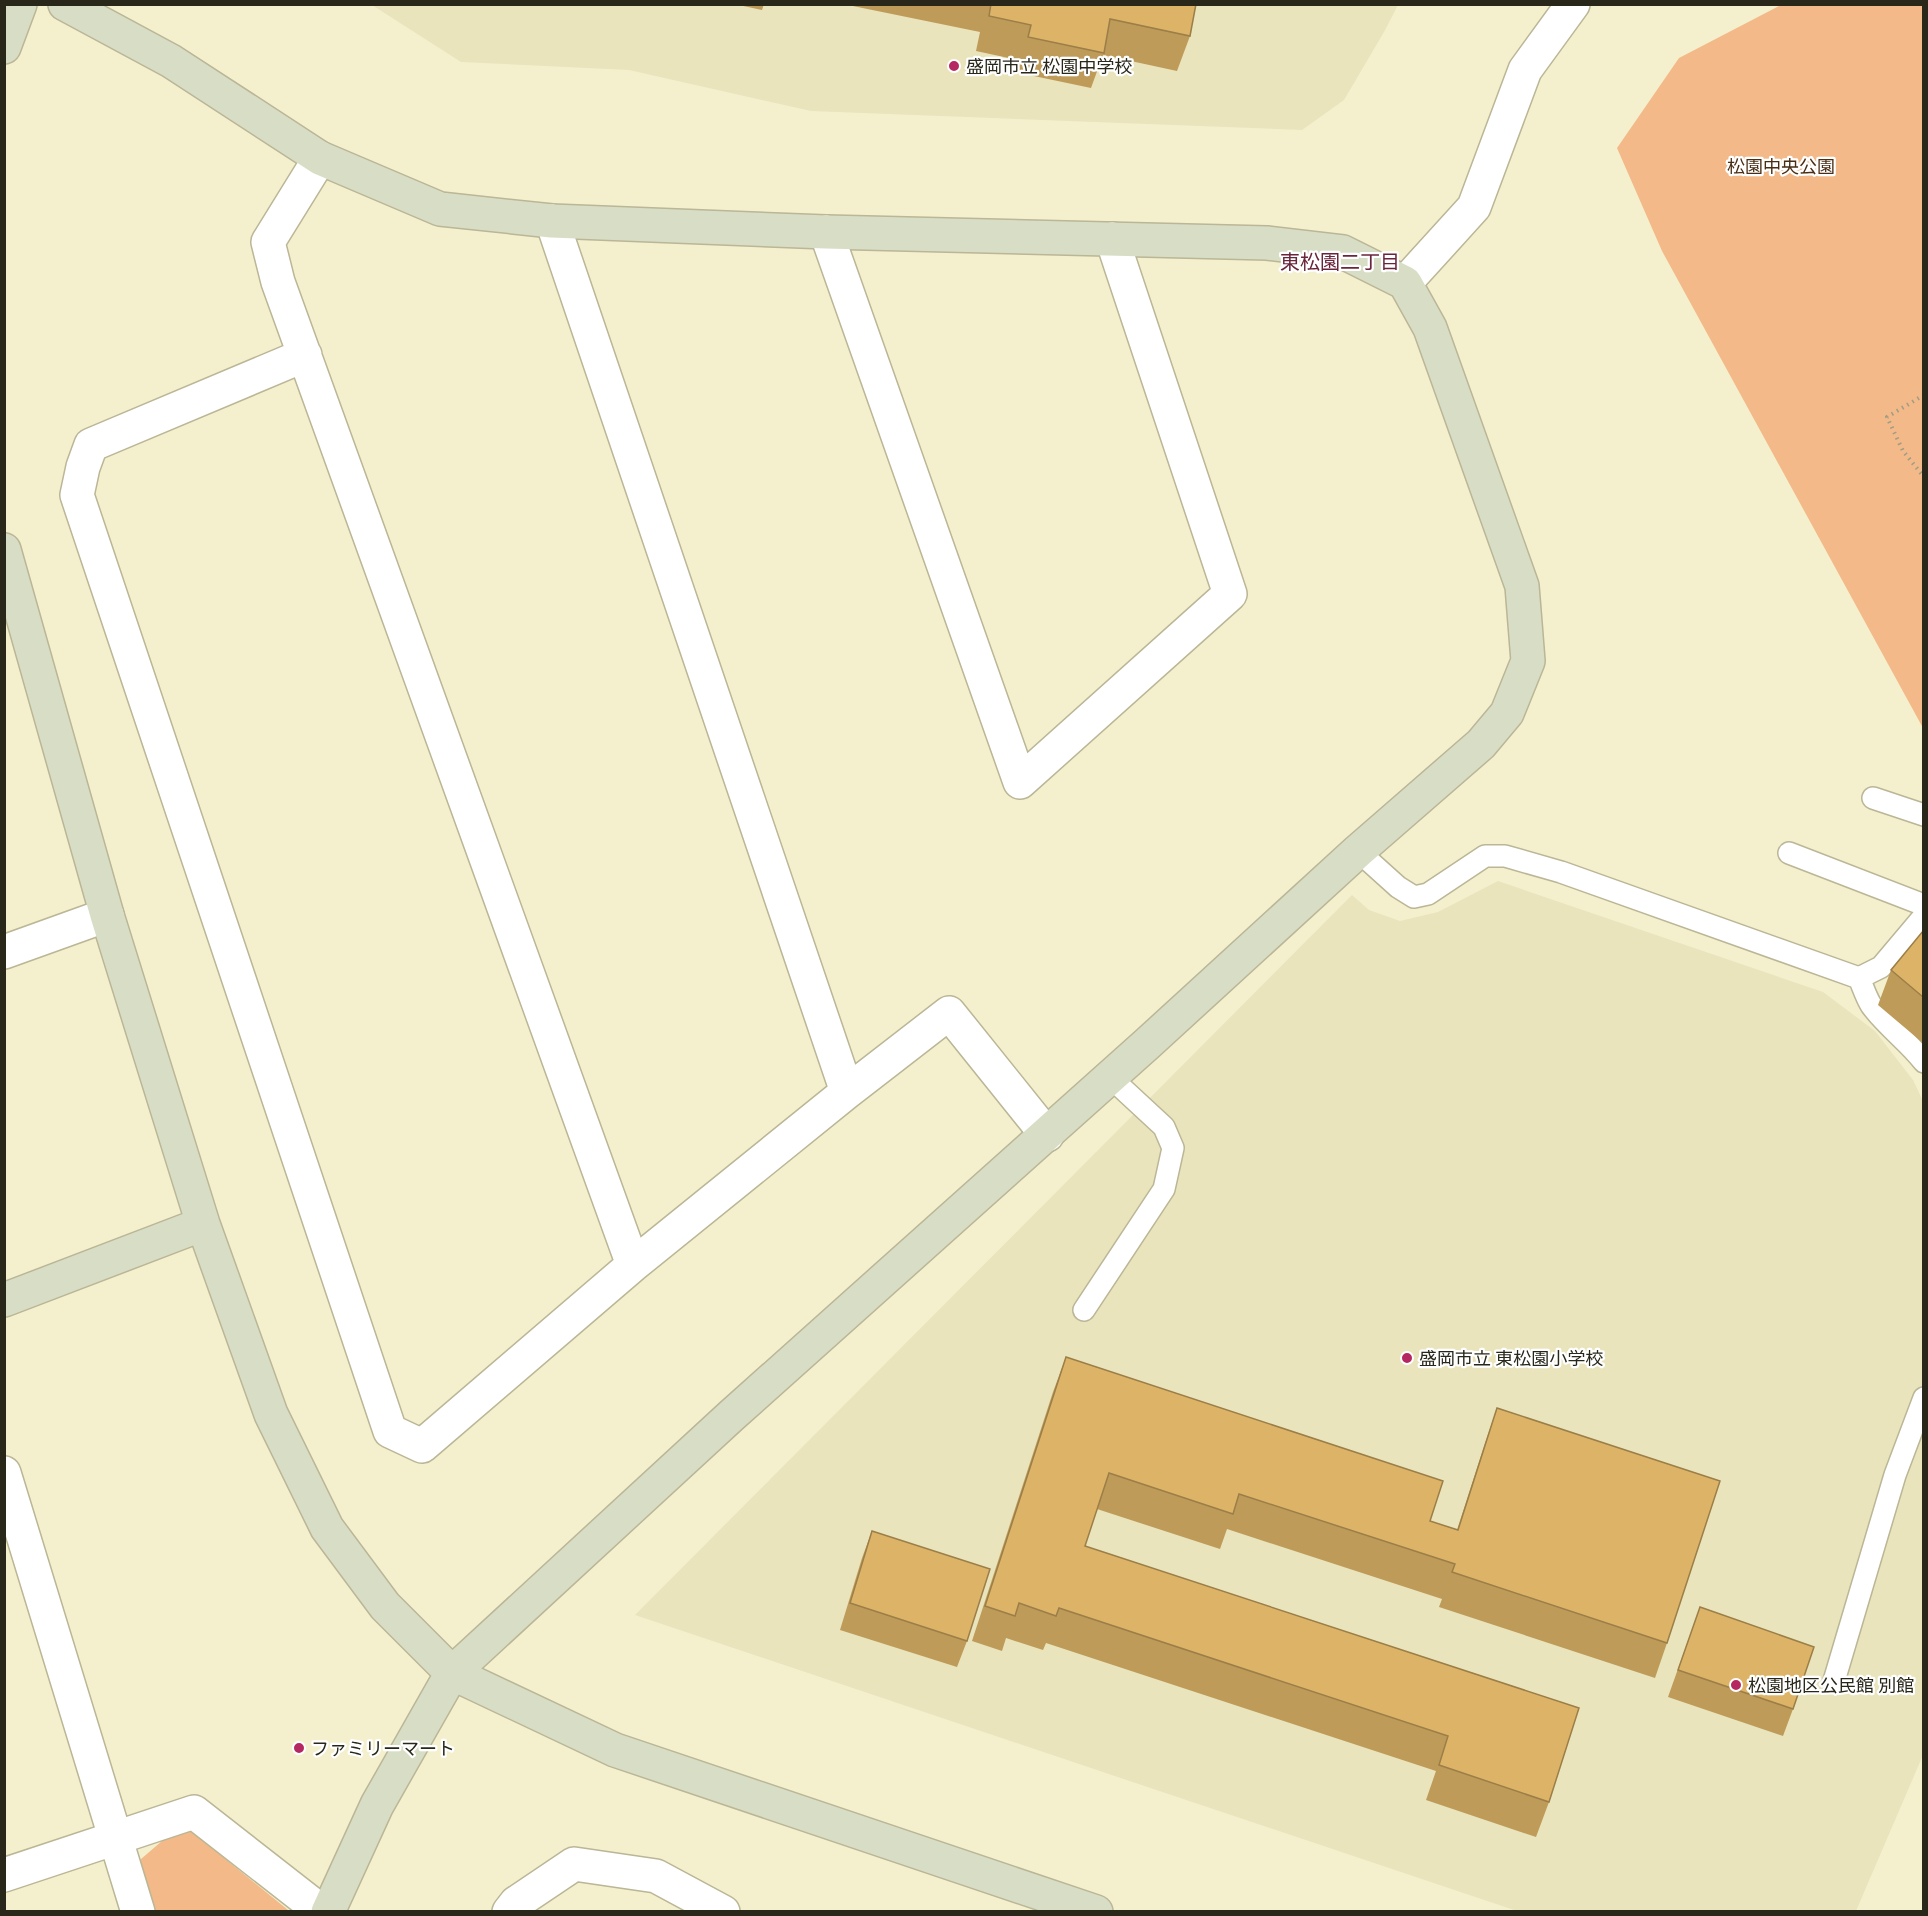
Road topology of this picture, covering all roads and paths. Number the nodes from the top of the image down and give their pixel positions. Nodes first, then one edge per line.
1 (20, 4) edge
2 (65, 4) edge
3 (1573, 4) edge
4 (4, 47) edge
5 (320, 158) junction
6 (552, 221) junction
7 (826, 232) junction
8 (1112, 239) junction
9 (1405, 283) junction
10 (305, 355) junction
11 (1923, 395) edge
12 (1923, 477) edge
13 (4, 550) edge
14 (1873, 798) dead end
15 (1923, 815) edge
16 (1358, 851) junction
17 (1789, 853) dead end
18 (1923, 905) edge
19 (107, 915) junction
20 (1923, 916) edge
21 (4, 952) edge
22 (1859, 978) junction
23 (1923, 1062) edge
24 (1110, 1077) junction
25 (848, 1092) junction
26 (1047, 1135) junction
27 (203, 1224) junction
28 (633, 1265) junction
29 (4, 1300) edge
30 (1084, 1310) dead end
31 (1923, 1398) edge
32 (4, 1473) edge
33 (452, 1673) junction
34 (1834, 1681) dead end
35 (115, 1838) junction
36 (4, 1875) edge
37 (138, 1911) edge
38 (322, 1911) edge
39 (328, 1911) edge
40 (509, 1911) edge
41 (723, 1911) edge
42 (1096, 1911) edge

1 - 4 street
2 - 5 street
3 - 9 street
5 - 6 street
5 - 10 street
6 - 7 street
6 - 25 street
7 - 8 street
7 - 8 street
8 - 9 street
9 - 16 street
10 - 28 street
10 - 28 street
11 - 12 path
13 - 19 street
14 - 15 lane
16 - 22 lane
16 - 24 street
17 - 18 lane
19 - 21 street
19 - 27 street
20 - 22 lane
22 - 23 lane
24 - 26 street
24 - 30 lane
25 - 26 street
25 - 28 street
26 - 33 street
27 - 29 street
27 - 33 street
31 - 34 lane
32 - 35 street
33 - 39 street
33 - 42 street
35 - 36 street
35 - 37 street
35 - 38 street
40 - 41 street

